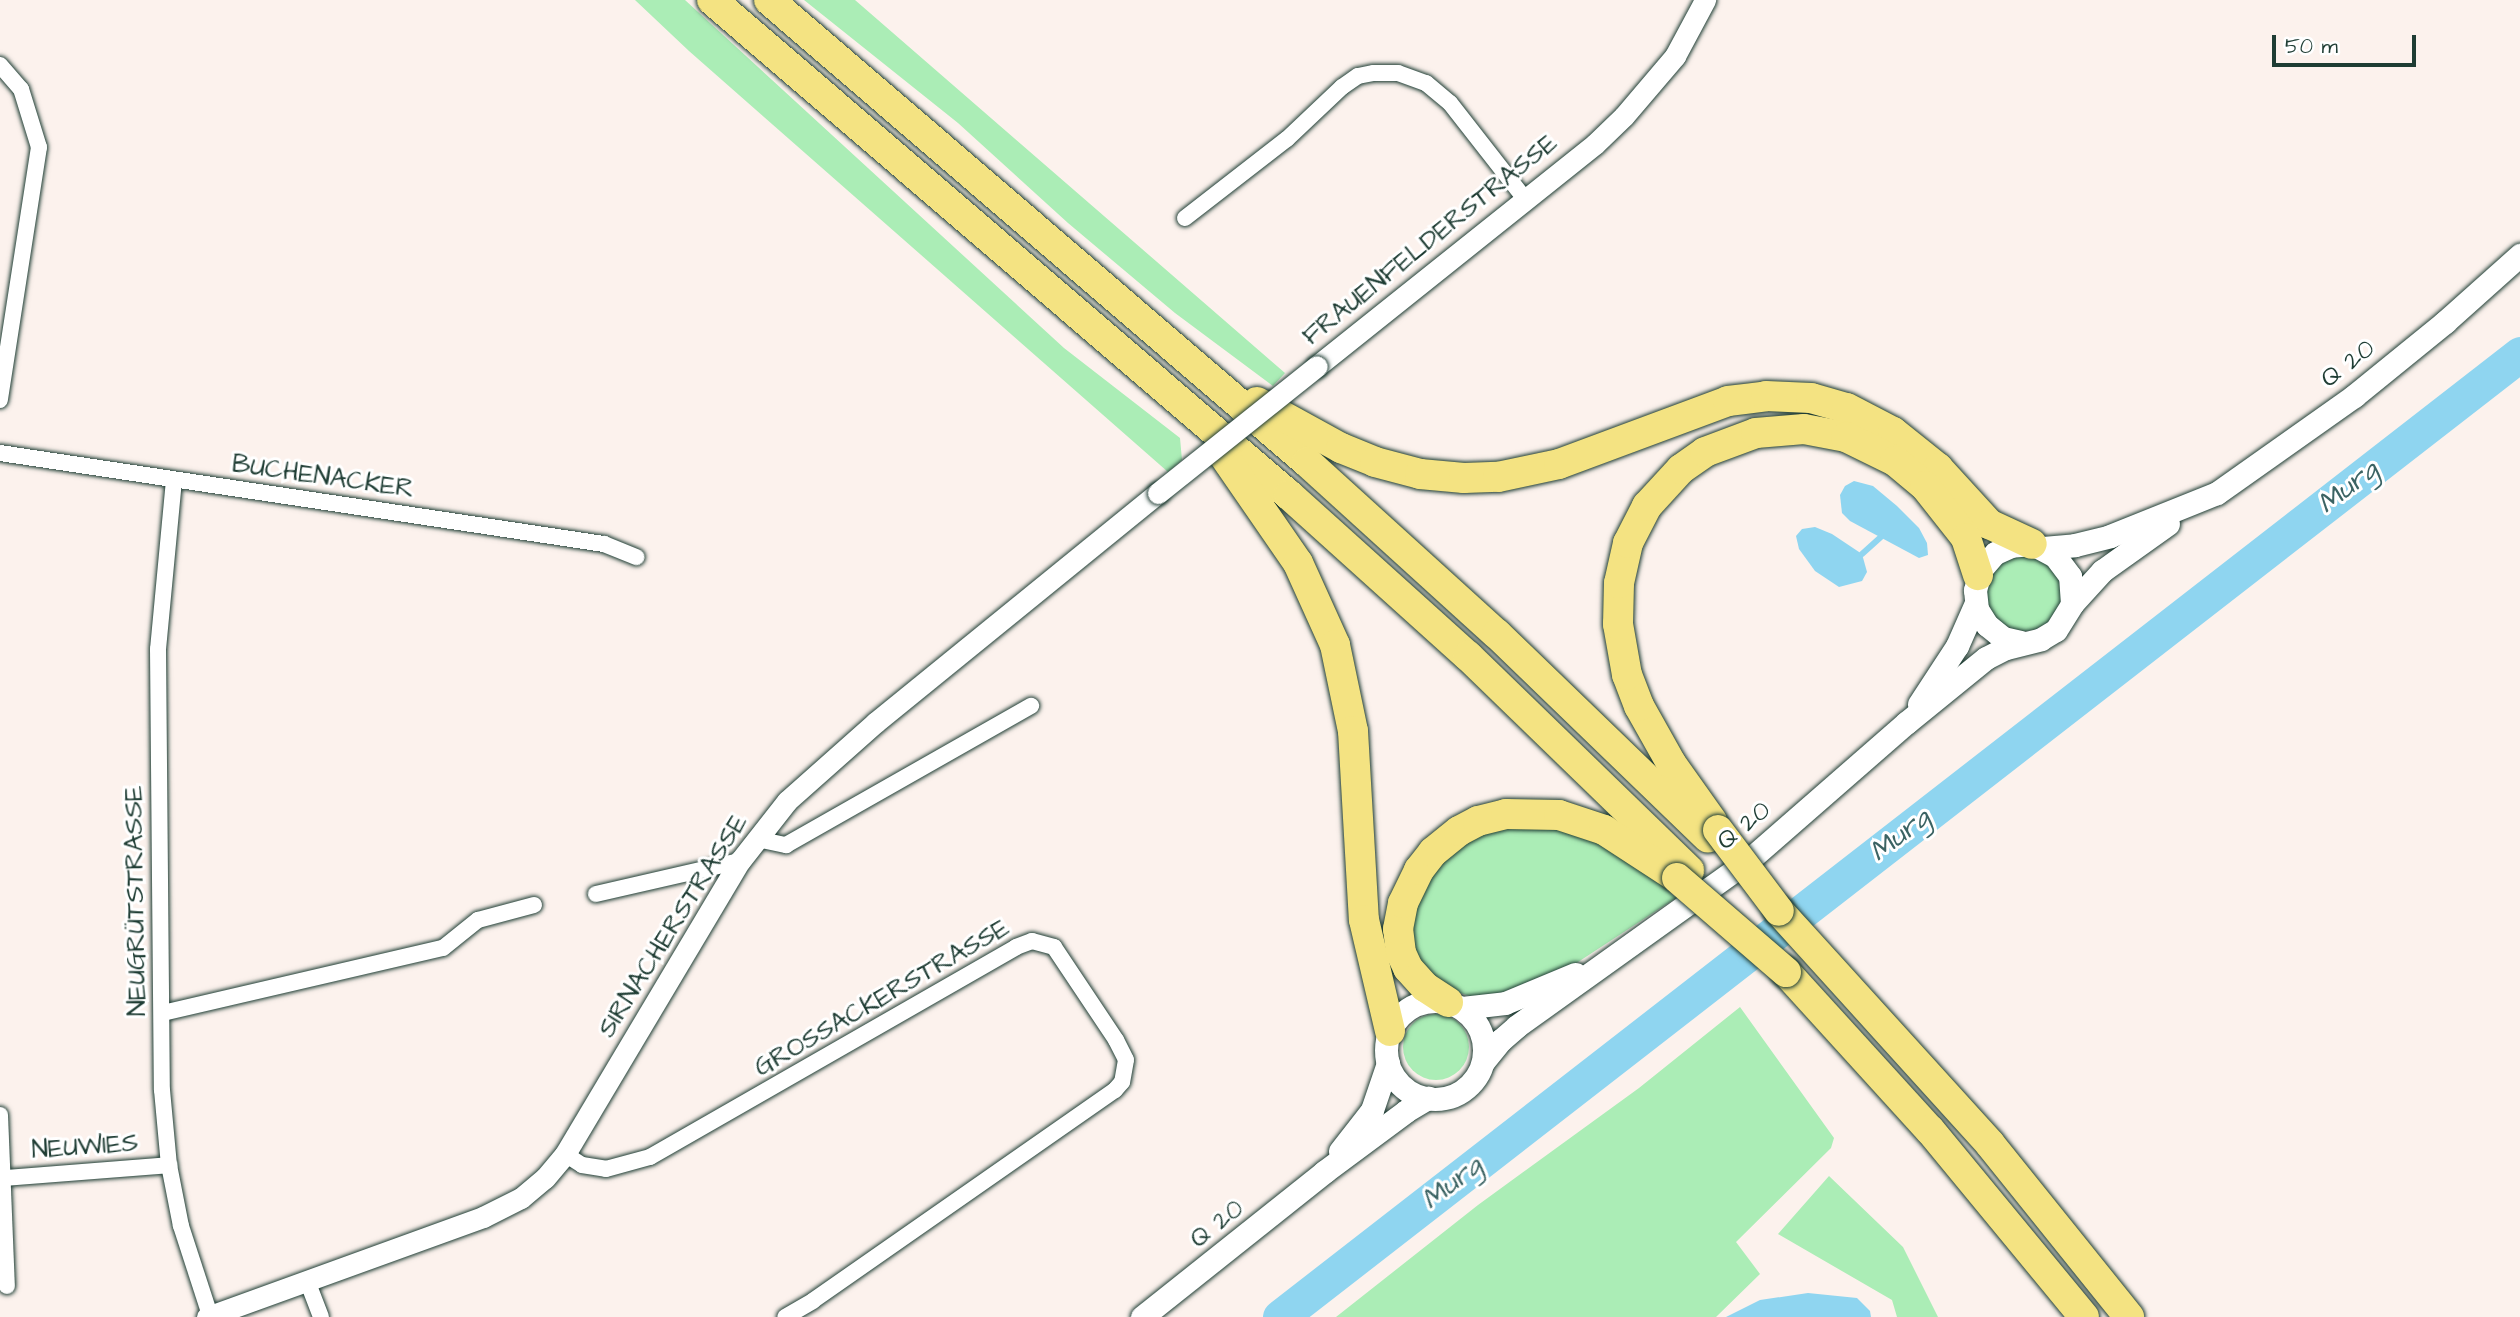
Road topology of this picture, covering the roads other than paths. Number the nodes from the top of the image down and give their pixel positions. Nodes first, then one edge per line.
1 (712, 0) edge
2 (769, 0) edge
3 (1705, 0) edge
4 (0, 65) edge
5 (1525, 199) junction
6 (1185, 218) dead end
7 (2520, 255) edge
8 (1205, 372) junction
9 (0, 400) edge
10 (1187, 405) junction
11 (0, 453) edge
12 (174, 480) junction
13 (1158, 493) joint
14 (2200, 502) junction
15 (2038, 546) junction
16 (638, 557) dead end
17 (1977, 589) junction
18 (2072, 604) junction
19 (2021, 642) junction
20 (1031, 706) dead end
21 (1906, 723) junction
22 (1713, 834) junction
23 (757, 839) junction
24 (740, 861) junction
25 (1683, 874) junction
26 (596, 894) dead end
27 (534, 905) dead end
28 (1606, 959) junction
29 (1455, 1005) junction
30 (163, 1013) junction
31 (1390, 1031) junction
32 (1483, 1062) junction
33 (1388, 1063) junction
34 (1428, 1098) junction
35 (0, 1115) edge
36 (565, 1154) junction
37 (169, 1165) junction
38 (1324, 1172) junction
39 (5, 1178) junction
40 (308, 1283) junction
41 (8, 1286) dead end
42 (209, 1316) edge
43 (321, 1317) edge
44 (785, 1317) edge
45 (1142, 1317) edge
46 (2084, 1317) edge
47 (2129, 1317) edge

1 - 10 highway
2 - 8 highway
3 - 5 street, FRAUENFELDERSTRASSE
4 - 9 street
5 - 6 street
5 - 13 street, FRAUENFELDERSTRASSE, bridge
7 - 14 main road, Q 20
8 - 15 highway
8 - 22 highway
10 - 25 highway
10 - 31 highway
11 - 12 street, BUCHENACKER
12 - 16 street, BUCHENACKER
12 - 30 street, NEUGRÜTSTRASSE
13 - 23 street, SIRNACHERSTRASSE
14 - 15 main road, Q 20
14 - 18 main road, Q 20
15 - 17 main road, Q 20
15 - 18 main road
17 - 19 main road
17 - 21 main road, Q 20
17 - 22 highway
18 - 19 main road, Q 20
19 - 21 main road, Q 20
20 - 23 street
21 - 28 main road, Q 20
22 - 47 highway, bridge
23 - 24 street, SIRNACHERSTRASSE
24 - 26 street
24 - 36 street, SIRNACHERSTRASSE
25 - 29 highway
25 - 46 highway, bridge
27 - 30 street
28 - 29 main road, Q 20
28 - 32 main road, Q 20
29 - 31 main road, Q 20
29 - 32 main road
30 - 37 street, NEUGRÜTSTRASSE
31 - 33 main road, Q 20
32 - 34 main road, Q 20
33 - 34 main road
33 - 38 main road, Q 20
34 - 38 main road, Q 20
35 - 39 street, NEUWIES
36 - 40 street, SIRNACHERSTRASSE
36 - 44 street, GROSSACKERSTRASSE
37 - 39 street, NEUWIES
37 - 42 street, NEUGRÜTSTRASSE
38 - 45 main road, Q 20
39 - 41 street, NEUWIES
40 - 42 street, SIRNACHERSTRASSE
40 - 43 street

